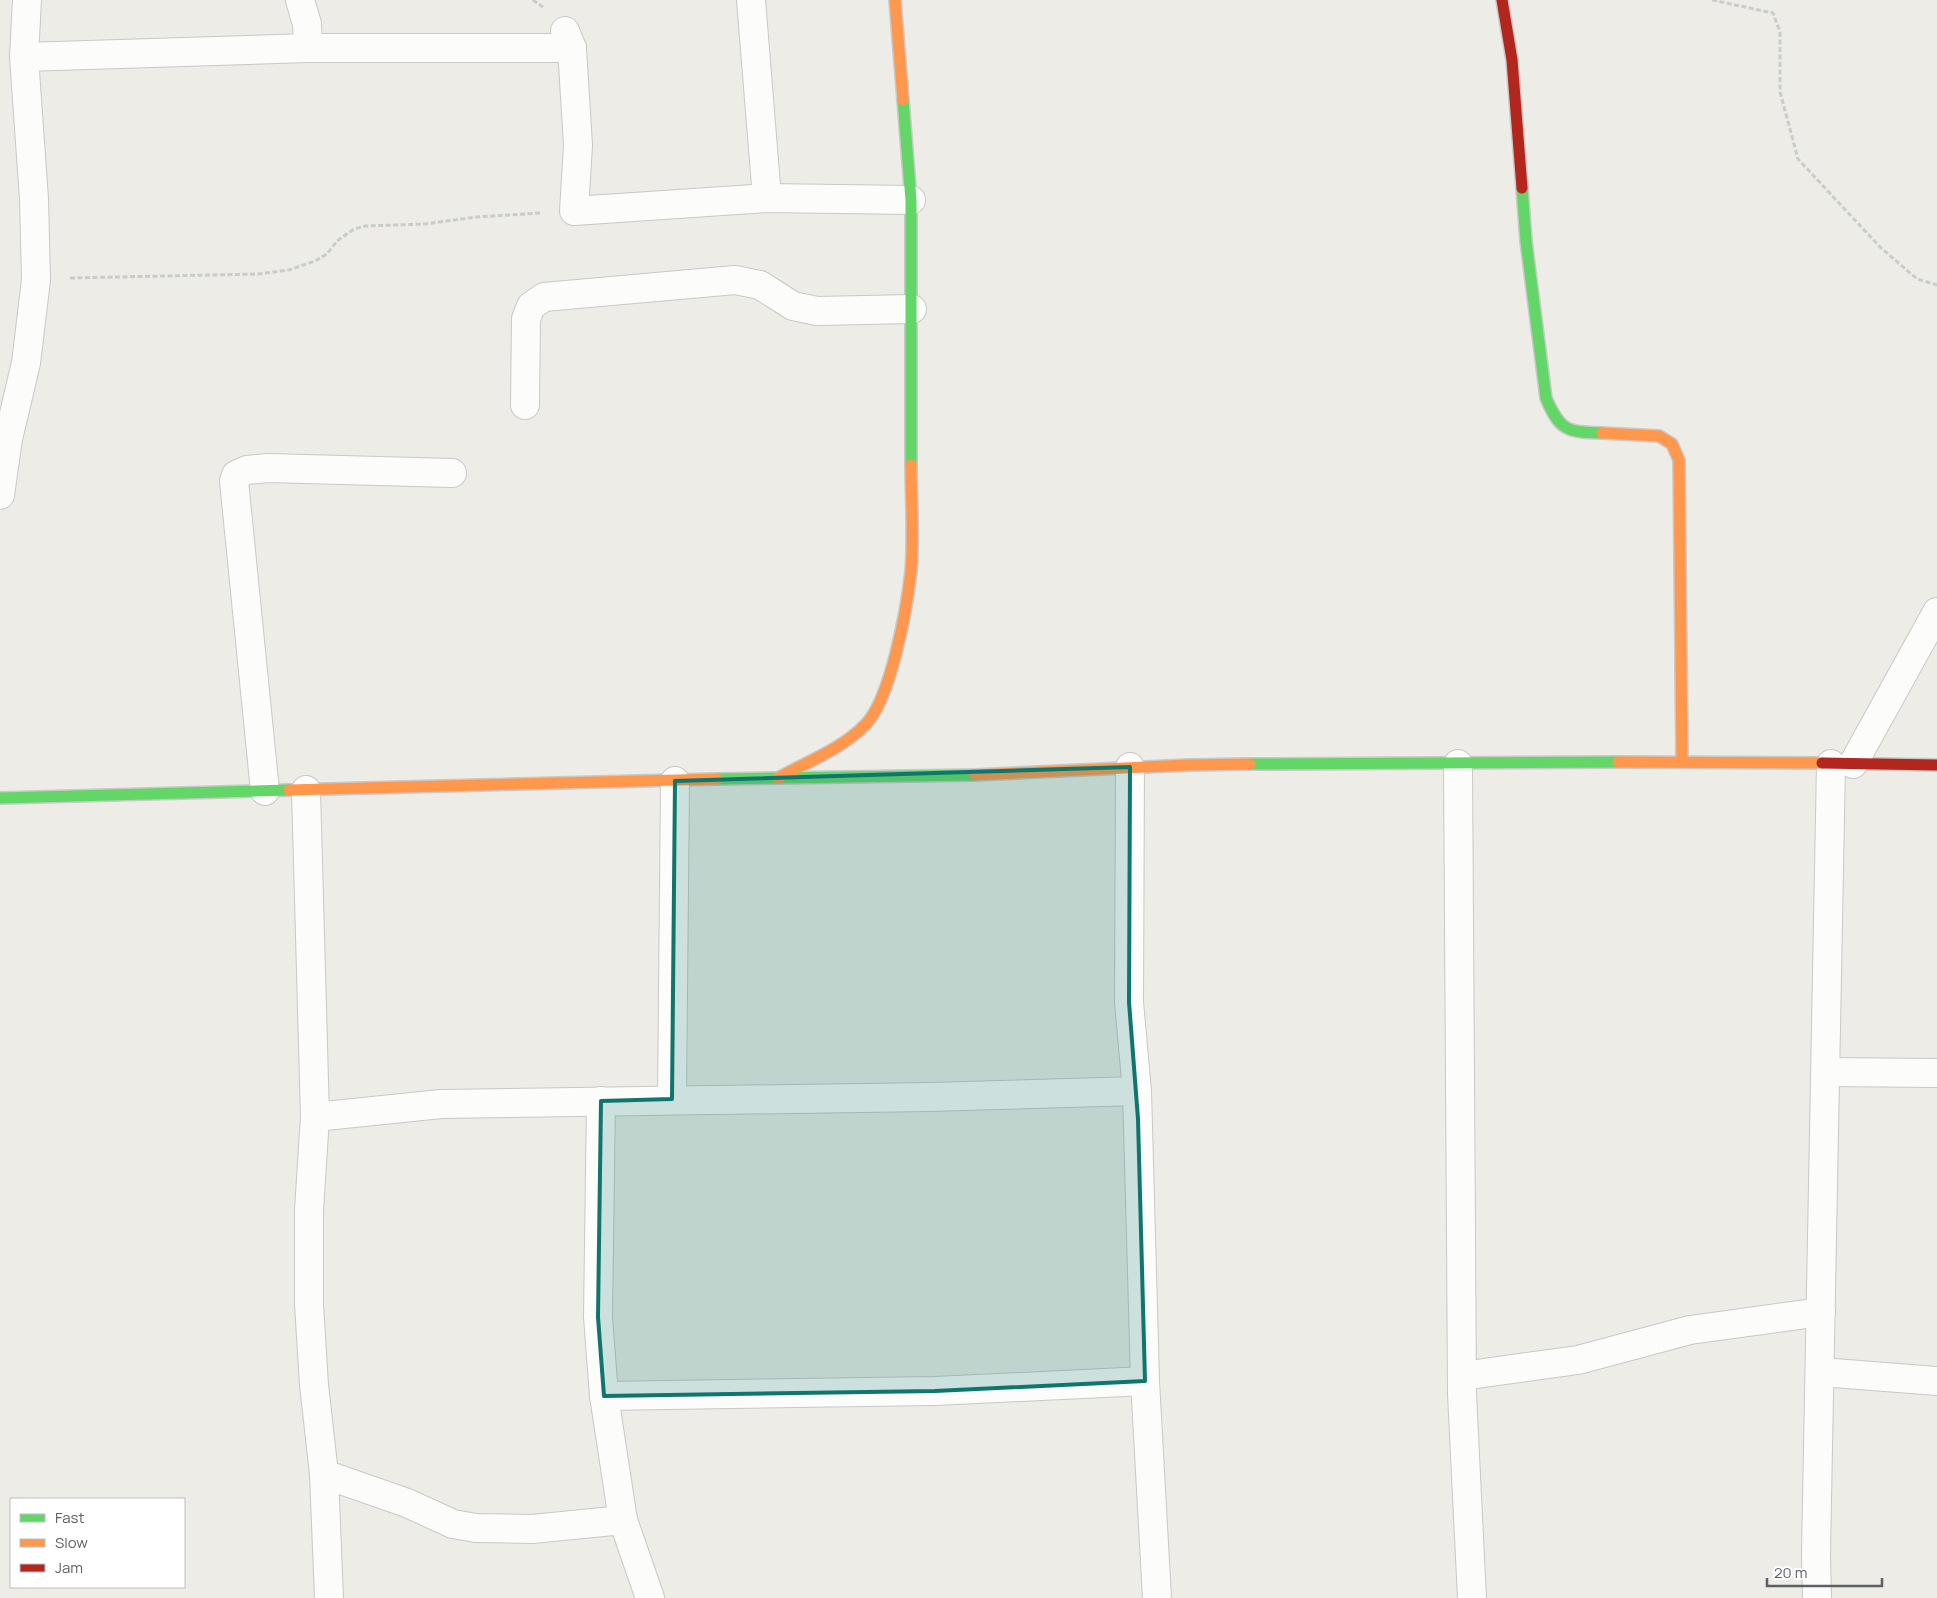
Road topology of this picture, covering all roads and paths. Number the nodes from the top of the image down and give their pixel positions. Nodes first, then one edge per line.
1 (27, 0) edge
2 (300, 0) edge
3 (752, 0) edge
4 (895, 0) edge
5 (1502, 0) edge
6 (1712, 0) edge
7 (308, 48) junction
8 (24, 56) junction
9 (767, 198) junction
10 (911, 200) junction
11 (574, 210) junction
12 (36, 280) junction
13 (1937, 285) edge
14 (912, 309) junction
15 (525, 405) dead end
16 (452, 473) dead end
17 (0, 495) edge
18 (1937, 612) edge
19 (1682, 761) junction
20 (1458, 764) junction
21 (1842, 764) junction
22 (1937, 765) edge
23 (1130, 768) junction
24 (775, 779) junction
25 (675, 781) junction
26 (306, 790) junction
27 (265, 791) junction
28 (0, 798) edge
29 (1826, 1072) junction
30 (1937, 1073) edge
31 (1137, 1091) junction
32 (672, 1099) junction
33 (601, 1101) junction
34 (315, 1117) junction
35 (1821, 1312) junction
36 (1821, 1372) junction
37 (1462, 1376) junction
38 (1145, 1381) junction
39 (1937, 1381) edge
40 (604, 1396) junction
41 (324, 1474) junction
42 (623, 1520) junction
43 (329, 1598) edge
44 (650, 1598) edge
45 (1157, 1598) edge
46 (1472, 1598) edge
47 (1817, 1598) edge

1 - 8 street
2 - 7 street
3 - 9 street
4 - 10 street
5 - 19 street
6 - 13 path
7 - 8 street
7 - 11 street
8 - 12 street
9 - 10 street
9 - 11 street
10 - 14 street
11 - 12 path
12 - 17 street
14 - 15 street
14 - 24 street
16 - 27 street
18 - 21 street
19 - 20 street
19 - 21 street
20 - 23 street
20 - 37 street
21 - 22 street
21 - 29 street
23 - 24 street
23 - 31 street
24 - 25 street
25 - 26 street
25 - 32 street
26 - 27 street
26 - 34 street
27 - 28 street
29 - 30 street
29 - 35 street
31 - 32 street
31 - 38 street
32 - 33 street
33 - 34 street
33 - 40 street
34 - 41 street
35 - 36 street
35 - 37 street
36 - 39 street
36 - 47 street
37 - 46 street
38 - 40 street
38 - 45 street
40 - 42 street
41 - 42 street
41 - 43 street
42 - 44 street

